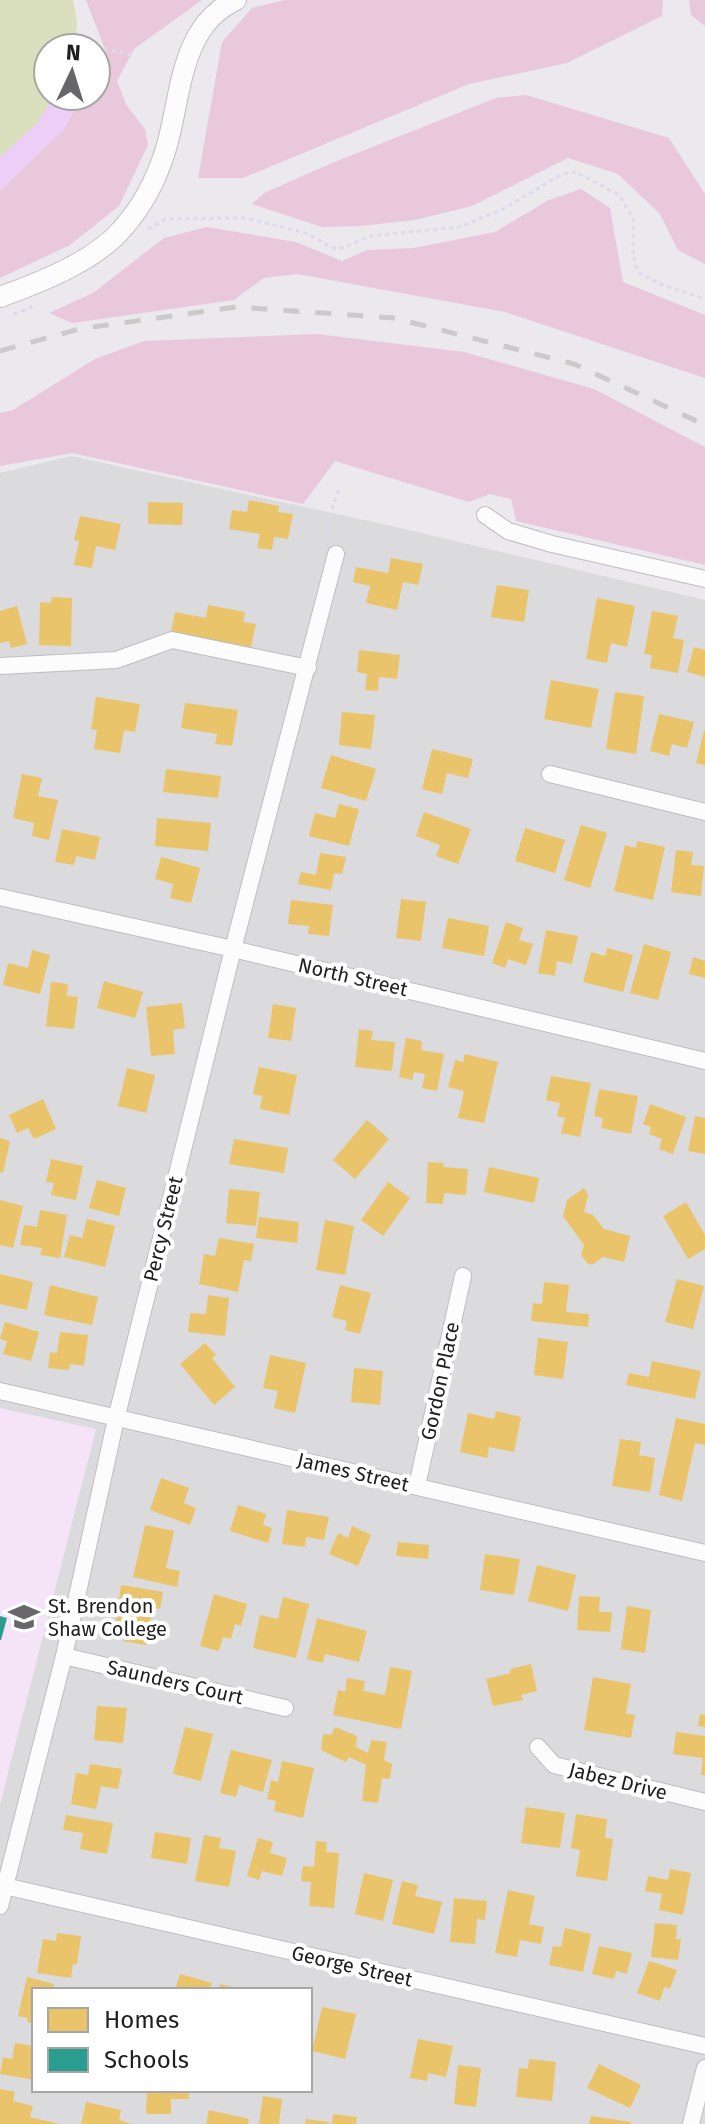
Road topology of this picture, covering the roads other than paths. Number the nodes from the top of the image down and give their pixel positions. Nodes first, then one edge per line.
1 (236, 0) edge
2 (0, 297) edge
3 (485, 515) dead end
4 (336, 554) road end
5 (705, 579) edge
6 (0, 666) edge
7 (308, 668) junction
8 (550, 774) dead end
9 (705, 812) edge
10 (0, 897) edge
11 (233, 949) junction
12 (705, 1061) edge
13 (463, 1276) dead end
14 (0, 1391) edge
15 (116, 1419) junction
16 (417, 1486) junction
17 (705, 1553) edge
18 (64, 1656) junction
19 (285, 1708) dead end
20 (538, 1747) dead end
21 (705, 1802) edge
22 (2, 1886) edge
23 (0, 1906) edge
24 (705, 2046) edge
25 (705, 2068) edge
26 (691, 2124) edge

1 - 2 street
3 - 5 street
4 - 7 street, Percy Street
6 - 7 street
7 - 11 street, Percy Street
8 - 9 street
10 - 11 street, North Street
11 - 12 street, North Street
11 - 15 street, Percy Street
13 - 16 street, Gordon Place
14 - 15 street, James Street
15 - 16 street, James Street
15 - 18 street, Percy Street
16 - 17 street, James Street
18 - 19 street, Saunders Court
18 - 22 street, Percy Street
20 - 21 street, Jabez Drive
22 - 23 street, Percy Street
22 - 24 street, George Street
25 - 26 street

